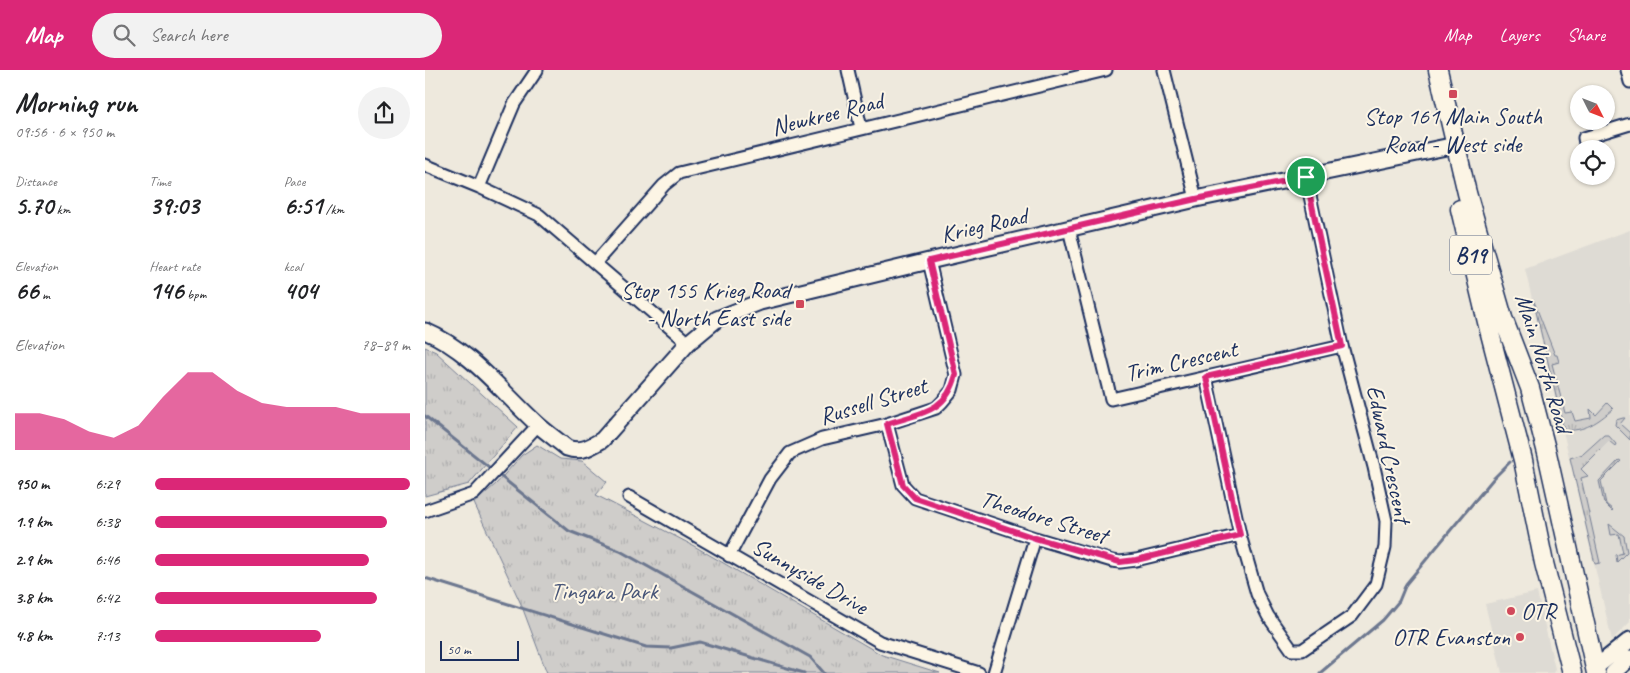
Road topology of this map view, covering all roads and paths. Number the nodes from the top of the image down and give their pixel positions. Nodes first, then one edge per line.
1 (537, 70) edge
2 (848, 70) edge
3 (1105, 70) edge
4 (1164, 70) edge
5 (1428, 70) edge
6 (1439, 70) edge
7 (1627, 70) edge
8 (1630, 82) edge
9 (1451, 124) junction
10 (1630, 124) edge
11 (861, 128) junction
12 (1584, 140) edge
13 (1446, 147) junction
14 (1459, 160) junction
15 (425, 165) edge
16 (1306, 177) junction
17 (479, 187) junction
18 (1196, 199) junction
19 (1069, 229) junction
20 (929, 261) junction
21 (595, 263) junction
22 (425, 331) edge
23 (688, 343) junction
24 (1342, 346) junction
25 (1206, 377) junction
26 (887, 424) junction
27 (538, 425) junction
28 (629, 497) dead end
29 (425, 511) edge
30 (1240, 535) junction
31 (1035, 538) junction
32 (729, 556) junction
33 (1630, 640) edge
34 (1630, 658) edge
35 (1592, 671) edge
36 (979, 673) edge
37 (994, 673) edge
38 (1571, 673) edge
39 (1613, 673) edge

1 - 17 street
2 - 11 street
3 - 11 street, Newkree Road
4 - 18 street
5 - 13 main road, Main North Road / B19
6 - 9 main road, Main North Road / B19
7 - 8 street
9 - 13 main road
9 - 14 main road, Main North Road / B19
10 - 12 street
11 - 21 street, Newkree Road
13 - 14 main road
13 - 16 street, Krieg Road
13 - 38 main road, Main North Road / B19
14 - 35 main road, Main North Road / B19
15 - 17 street
16 - 18 street, Krieg Road
16 - 24 street, Edward Crescent
17 - 21 street
18 - 19 street, Krieg Road
19 - 20 street, Krieg Road
19 - 25 street, Trim Crescent
20 - 23 street, Krieg Road
20 - 26 street, Russell Street
21 - 23 street
22 - 27 street
23 - 27 street, Krieg Road
24 - 25 street, Trim Crescent
24 - 30 street, Edward Crescent
25 - 30 street, Edward Crescent
26 - 31 street, Theodore Street
26 - 32 street, Russell Street
27 - 29 street
28 - 32 street, Sunnyside Drive
30 - 31 street, Theodore Street
31 - 37 street
32 - 36 street, Sunnyside Drive
33 - 35 street
34 - 39 street

